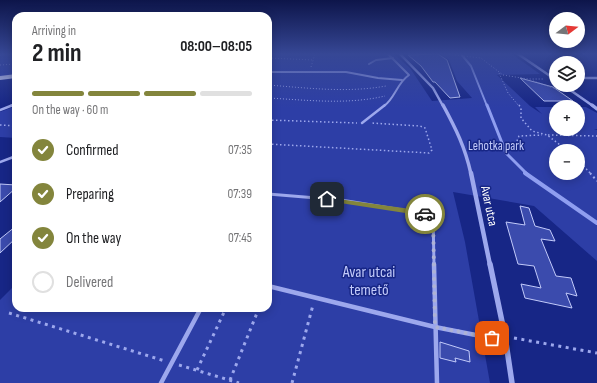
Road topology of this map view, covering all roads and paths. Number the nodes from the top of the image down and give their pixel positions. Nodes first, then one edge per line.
1 (272, 72) edge
2 (309, 72) joint
3 (407, 72) edge
4 (418, 72) edge
5 (499, 73) joint
6 (12, 76) edge
7 (527, 76) dead end
8 (0, 78) edge
9 (585, 78) edge
10 (597, 78) edge
11 (527, 79) junction
12 (547, 79) dead end
13 (402, 80) junction
14 (272, 85) edge
15 (386, 86) dead end
16 (549, 86) edge
17 (572, 92) edge
18 (395, 93) junction
19 (272, 98) edge
20 (12, 106) edge
21 (597, 109) edge
22 (0, 110) edge
23 (272, 120) edge
24 (362, 123) junction
25 (0, 125) edge
26 (12, 126) edge
27 (547, 135) junction
28 (597, 136) edge
29 (517, 141) dead end
30 (272, 144) edge
31 (559, 144) edge
32 (12, 158) edge
33 (0, 162) edge
34 (585, 168) edge
35 (593, 177) junction
36 (597, 177) edge
37 (597, 181) edge
38 (272, 194) edge
39 (272, 287) edge
40 (314, 298) junction
41 (199, 312) edge
42 (224, 312) edge
43 (257, 312) edge
44 (9, 314) dead end
45 (435, 327) junction
46 (505, 339) junction
47 (597, 353) edge
48 (172, 363) junction
49 (197, 370) junction
50 (230, 380) junction
51 (162, 383) edge
52 (240, 383) edge
53 (292, 383) edge
54 (437, 383) edge
55 (512, 383) edge

1 - 2 lane
2 - 13 lane
3 - 13 lane
4 - 46 street, Avar utca
5 - 11 path
5 - 27 path
6 - 8 main road
7 - 11 path
9 - 10 street
11 - 12 path
11 - 16 path
13 - 18 lane
14 - 15 path
17 - 21 street
18 - 19 path
18 - 24 lane
20 - 22 lane
23 - 24 path
24 - 30 path
25 - 26 path
27 - 28 path
27 - 29 path
27 - 31 path
32 - 33 lane
34 - 35 path
35 - 36 path
35 - 37 path
38 - 45 lane
39 - 40 lane
40 - 45 lane
40 - 53 path
41 - 48 lane
42 - 49 path
43 - 50 path
44 - 48 path
45 - 46 lane
45 - 54 lane
46 - 47 path
46 - 55 street, Avar utca
48 - 49 path
48 - 51 lane
49 - 50 path
50 - 52 path

